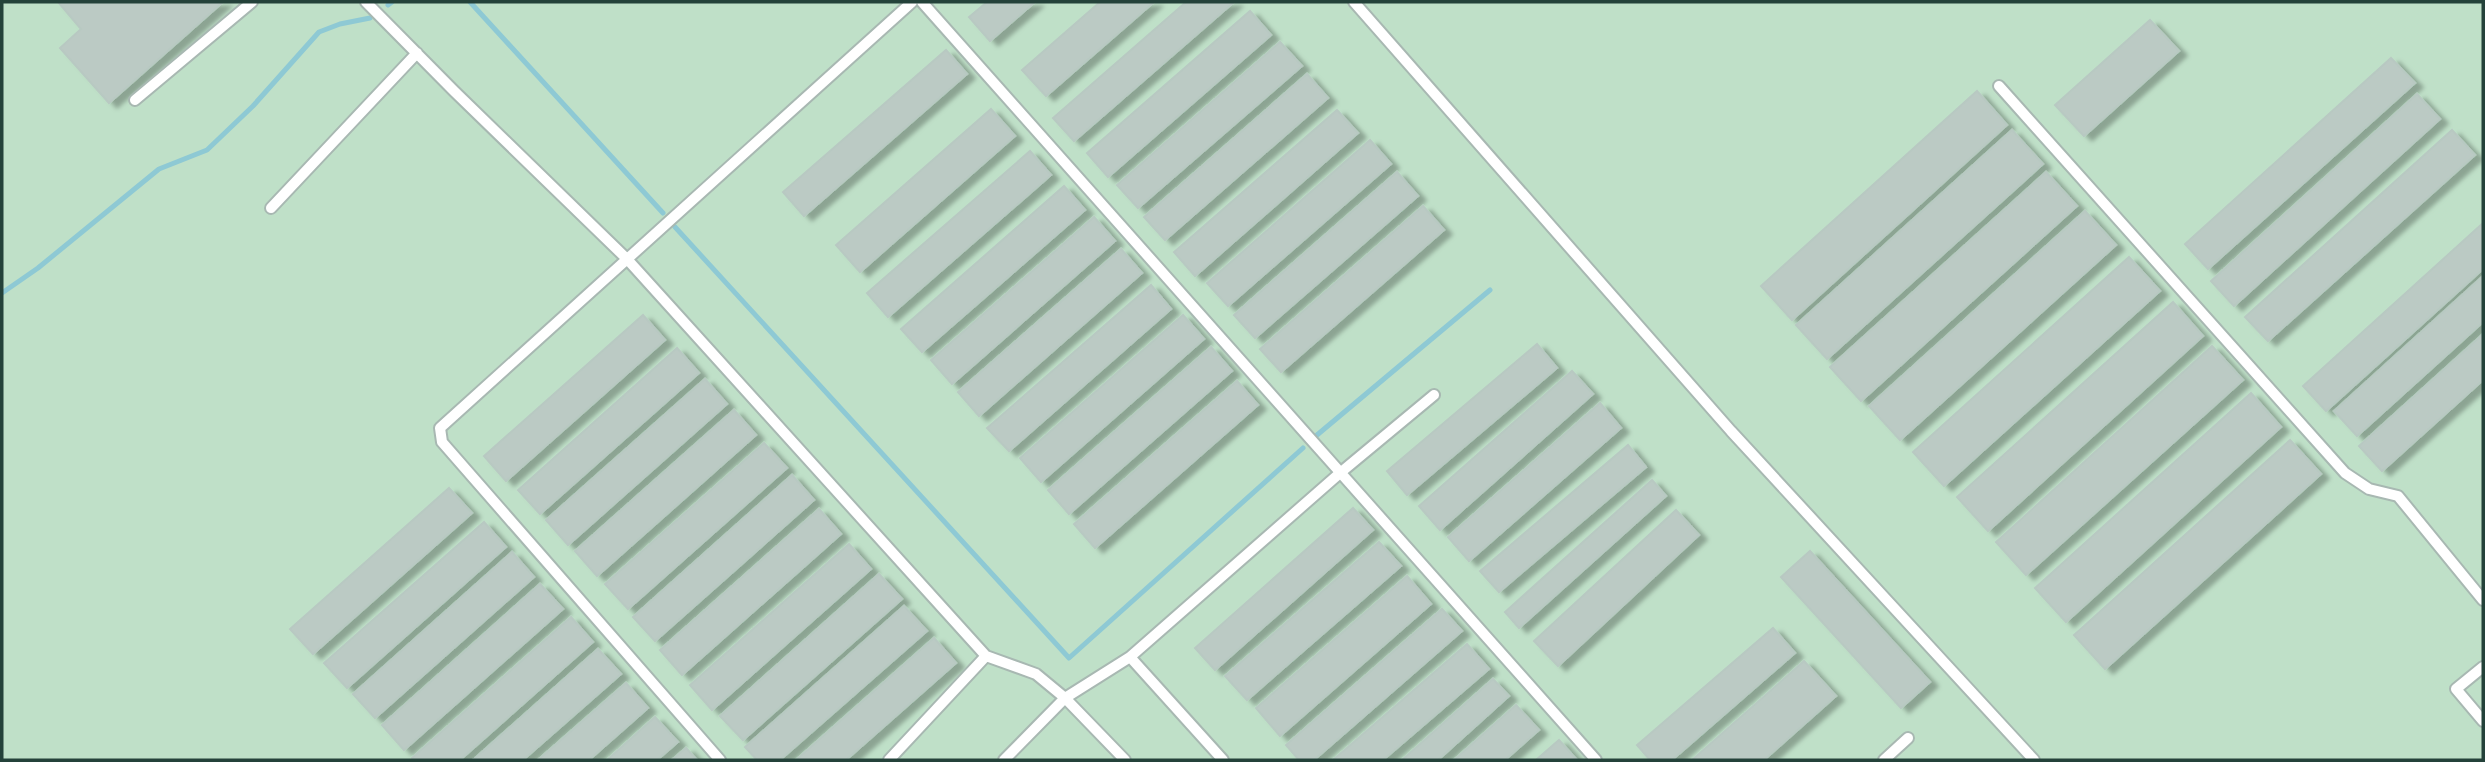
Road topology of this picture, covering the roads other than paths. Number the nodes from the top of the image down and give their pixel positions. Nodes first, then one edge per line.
1 (252, 2) edge
2 (366, 2) edge
3 (912, 2) edge
4 (922, 2) edge
5 (1354, 2) edge
6 (417, 54) junction
7 (1998, 86) dead end
8 (135, 100) dead end
9 (271, 208) dead end
10 (627, 259) junction
11 (1434, 395) dead end
12 (1340, 473) junction
13 (2483, 600) edge
14 (986, 656) junction
15 (1130, 657) junction
16 (2483, 667) edge
17 (1065, 698) junction
18 (2483, 720) edge
19 (1908, 738) dead end
20 (720, 760) edge
21 (889, 760) edge
22 (1004, 760) edge
23 (1125, 760) edge
24 (1223, 760) edge
25 (1596, 760) edge
26 (1884, 760) edge
27 (2034, 760) edge

1 - 8 lane
2 - 6 lane
3 - 10 lane
4 - 12 lane
5 - 27 lane
6 - 9 lane
6 - 10 lane
7 - 13 lane
10 - 14 lane
10 - 20 lane
11 - 12 lane
12 - 15 lane
12 - 25 lane
14 - 17 lane
14 - 21 lane
15 - 17 lane
15 - 24 lane
16 - 18 lane
17 - 22 lane
17 - 23 lane
19 - 26 lane

